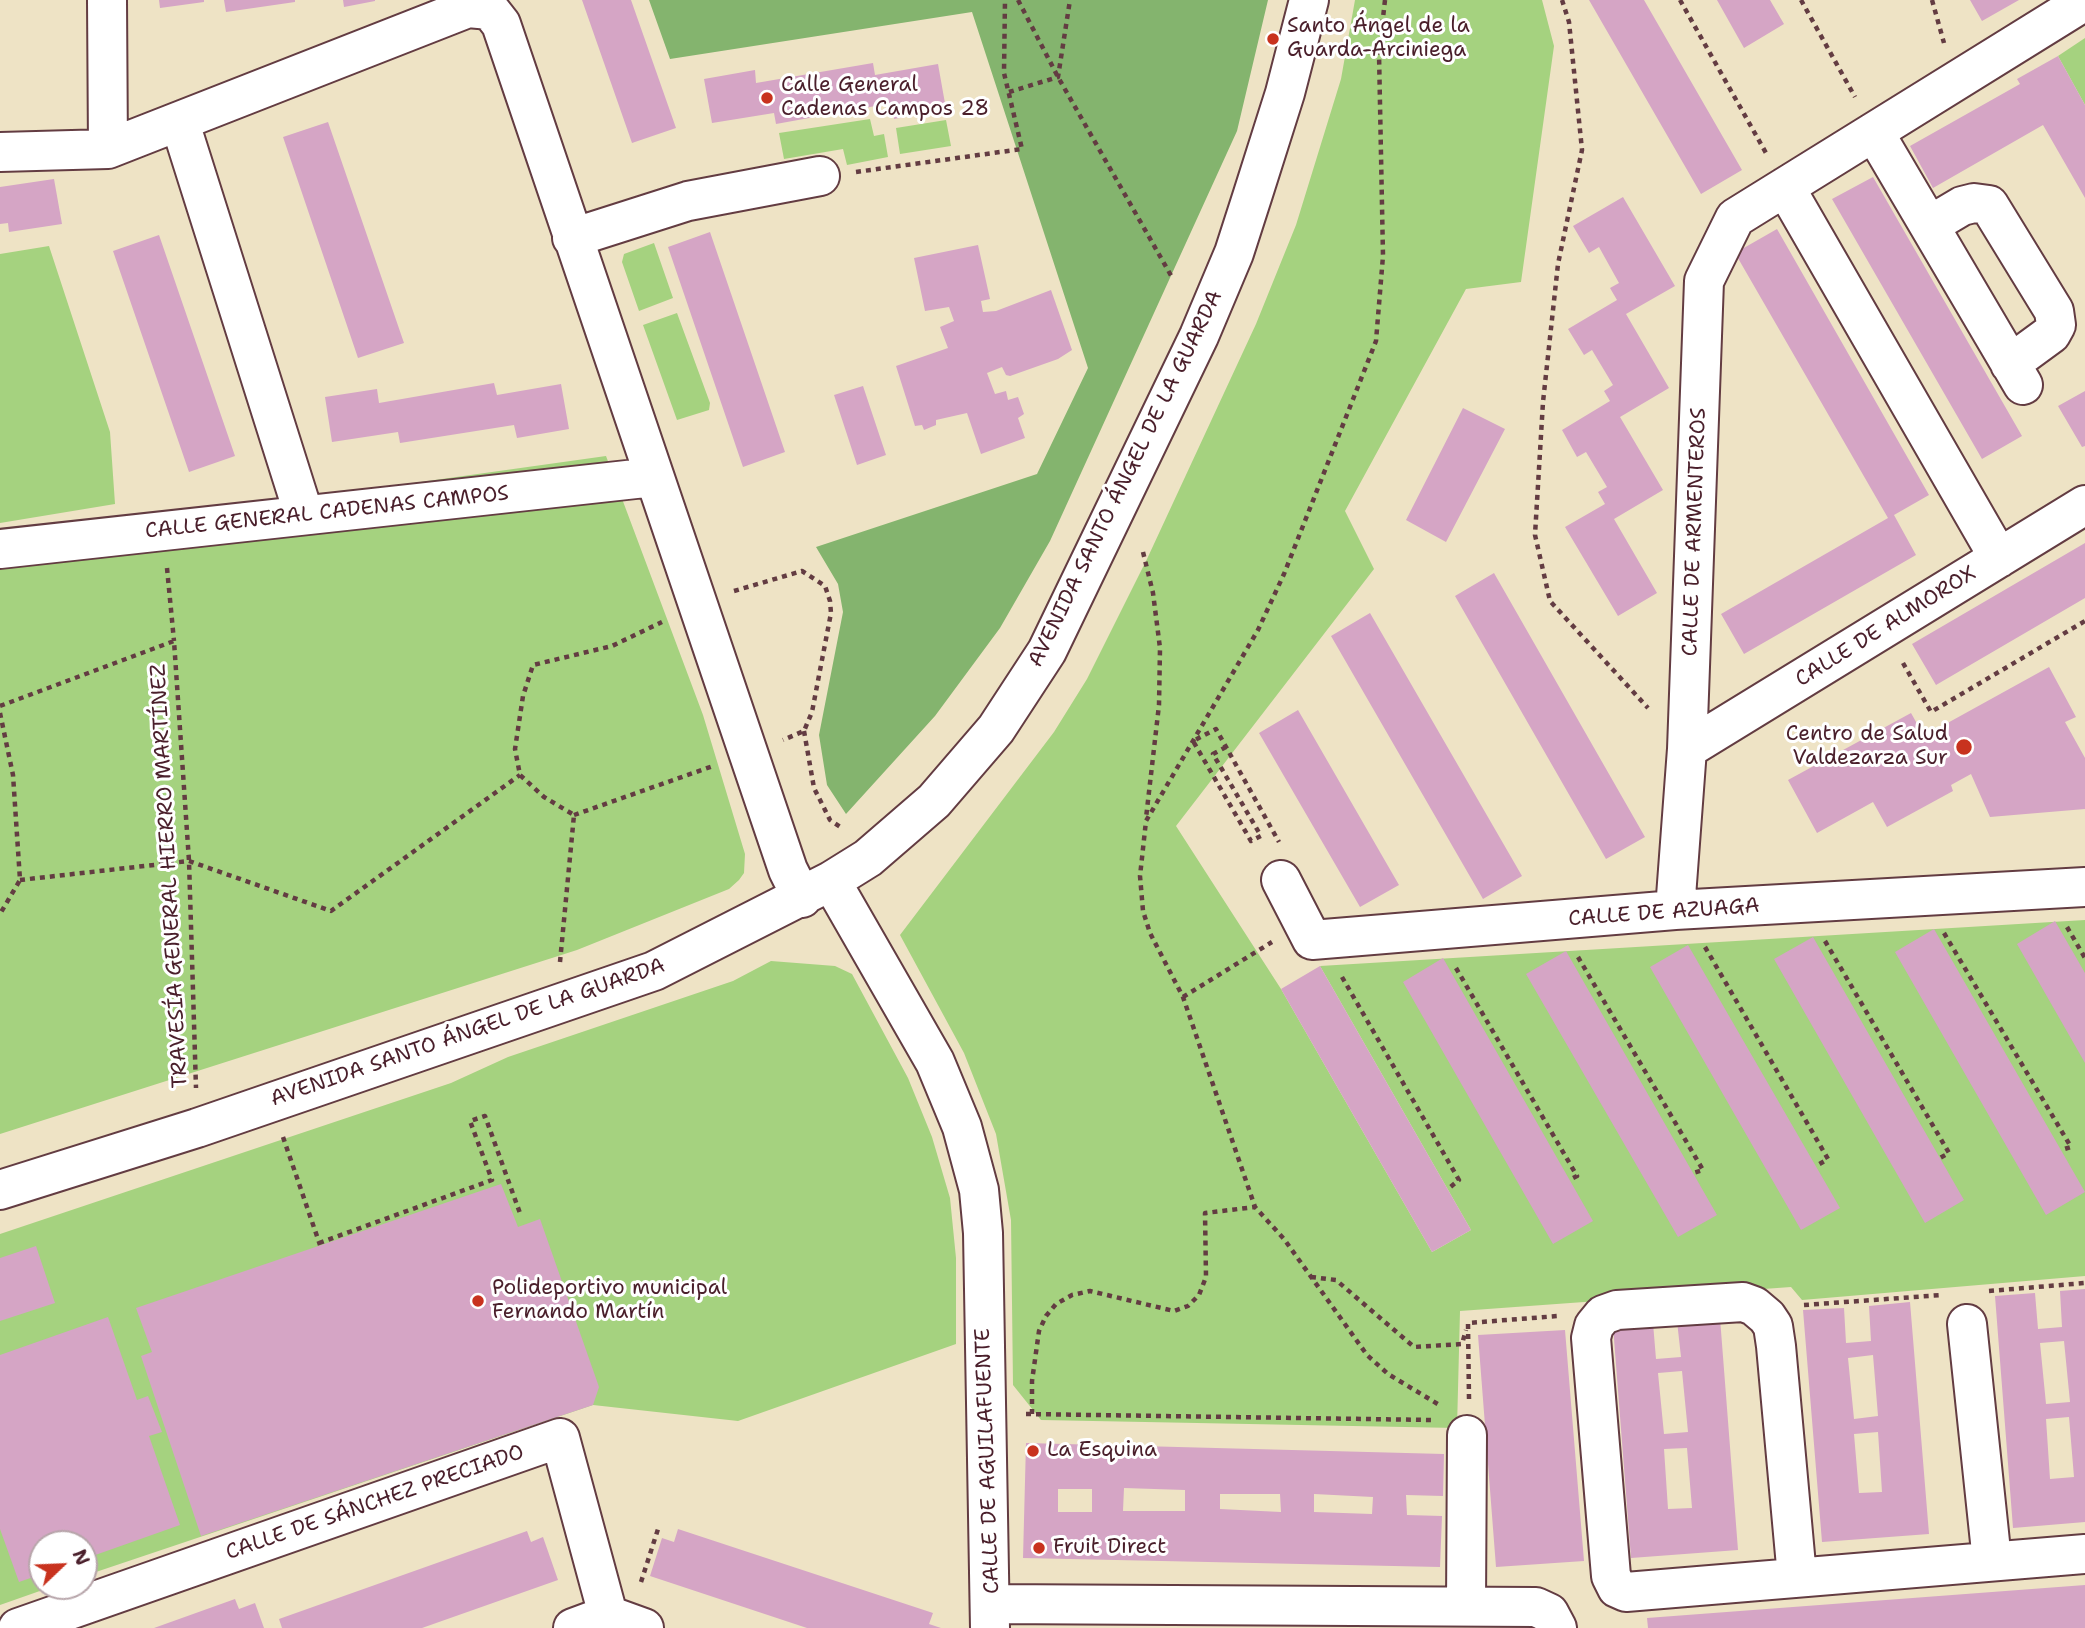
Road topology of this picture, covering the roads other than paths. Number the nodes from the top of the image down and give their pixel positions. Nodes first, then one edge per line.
1 (107, 0) edge
2 (1309, 0) edge
3 (2085, 1) edge
4 (498, 5) edge
5 (180, 123) junction
6 (1874, 132) junction
7 (108, 149) junction
8 (0, 152) edge
9 (820, 176) road end
10 (1785, 187) junction
11 (1930, 225) junction
12 (572, 238) junction
13 (654, 477) junction
14 (2085, 505) edge
15 (304, 515) junction
16 (0, 549) edge
17 (1999, 558) junction
18 (1686, 750) junction
19 (1275, 864) road end
20 (2085, 887) edge
21 (817, 890) junction
22 (1679, 910) junction
23 (0, 1190) edge
24 (1967, 1324) dead end
25 (1468, 1428) road end
26 (2085, 1554) edge
27 (1992, 1561) junction
28 (1797, 1577) junction
29 (1466, 1605) junction
30 (990, 1616) edge
31 (590, 1621) edge
32 (18, 1628) edge
33 (644, 1628) edge
34 (1557, 1628) edge

1 - 7 street
2 - 21 street, AVENIDA SANTO ÁNGEL DE LA GUARDA
3 - 6 street, CALLE DE ARMENTEROS
4 - 5 street
4 - 12 street
5 - 7 street
5 - 15 street
6 - 10 street, CALLE DE ARMENTEROS
6 - 11 street
7 - 8 street
9 - 12 street
10 - 17 street
10 - 18 street, CALLE DE ARMENTEROS
11 - 11 street
12 - 13 street
13 - 15 street, CALLE GENERAL CADENAS CAMPOS
13 - 21 street
14 - 17 street, CALLE DE ALMOROX
15 - 16 street, CALLE GENERAL CADENAS CAMPOS
17 - 18 street, CALLE DE ALMOROX
18 - 22 street, CALLE DE ARMENTEROS
19 - 22 street, CALLE DE AZUAGA
20 - 22 street, CALLE DE AZUAGA
21 - 23 street, AVENIDA SANTO ÁNGEL DE LA GUARDA
21 - 30 street, CALLE DE AGUILAFUENTE
24 - 27 street
25 - 29 street
26 - 27 street
27 - 28 street
28 - 28 street
29 - 30 street, CALLE DE AGUILAFUENTE
29 - 34 street, CALLE DE AGUILAFUENTE
31 - 32 street, CALLE DE SÁNCHEZ PRECIADO
31 - 33 street, CALLE DE SÁNCHEZ PRECIADO

